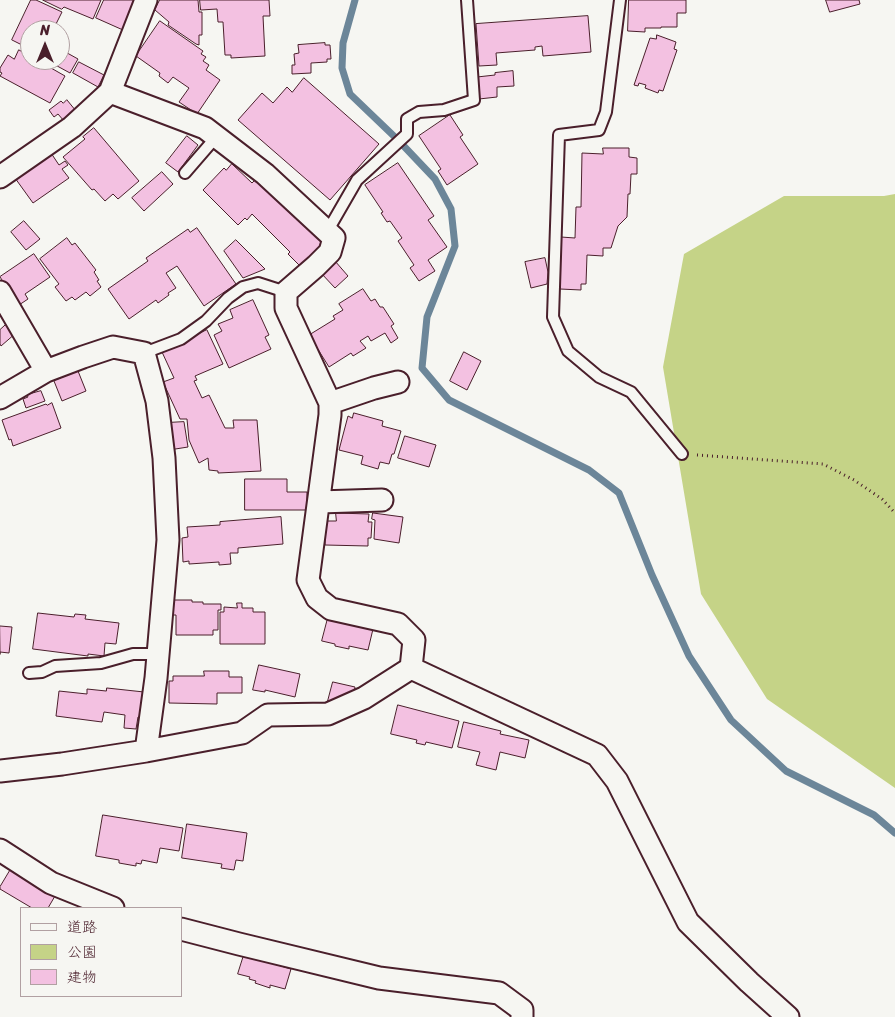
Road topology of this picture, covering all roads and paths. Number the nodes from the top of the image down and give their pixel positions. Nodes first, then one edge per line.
1 (146, 0) edge
2 (467, 0) edge
3 (620, 0) edge
4 (110, 92) junction
5 (217, 136) junction
6 (185, 173) dead end
7 (0, 177) edge
8 (327, 232) junction
9 (0, 292) edge
10 (286, 292) junction
11 (144, 354) junction
12 (46, 371) junction
13 (398, 382) dead end
14 (0, 398) edge
15 (330, 403) junction
16 (682, 454) joint
17 (382, 500) dead end
18 (319, 502) junction
19 (895, 513) edge
20 (158, 654) junction
21 (411, 668) junction
22 (29, 673) dead end
23 (146, 751) junction
24 (0, 770) edge
25 (0, 850) edge
26 (110, 907) edge
27 (182, 928) edge
28 (522, 1017) edge
29 (788, 1017) edge

1 - 4 street
2 - 8 lane
3 - 16 lane
4 - 5 street
4 - 7 street
5 - 6 lane
5 - 8 street
8 - 10 street
9 - 12 street
10 - 11 lane
10 - 15 street
11 - 12 street
11 - 20 street
12 - 14 street
13 - 15 street
15 - 18 street
16 - 19 path
17 - 18 street
18 - 21 street
20 - 22 lane
20 - 23 street
21 - 23 street
21 - 29 street
23 - 24 street
25 - 26 street
27 - 28 street

